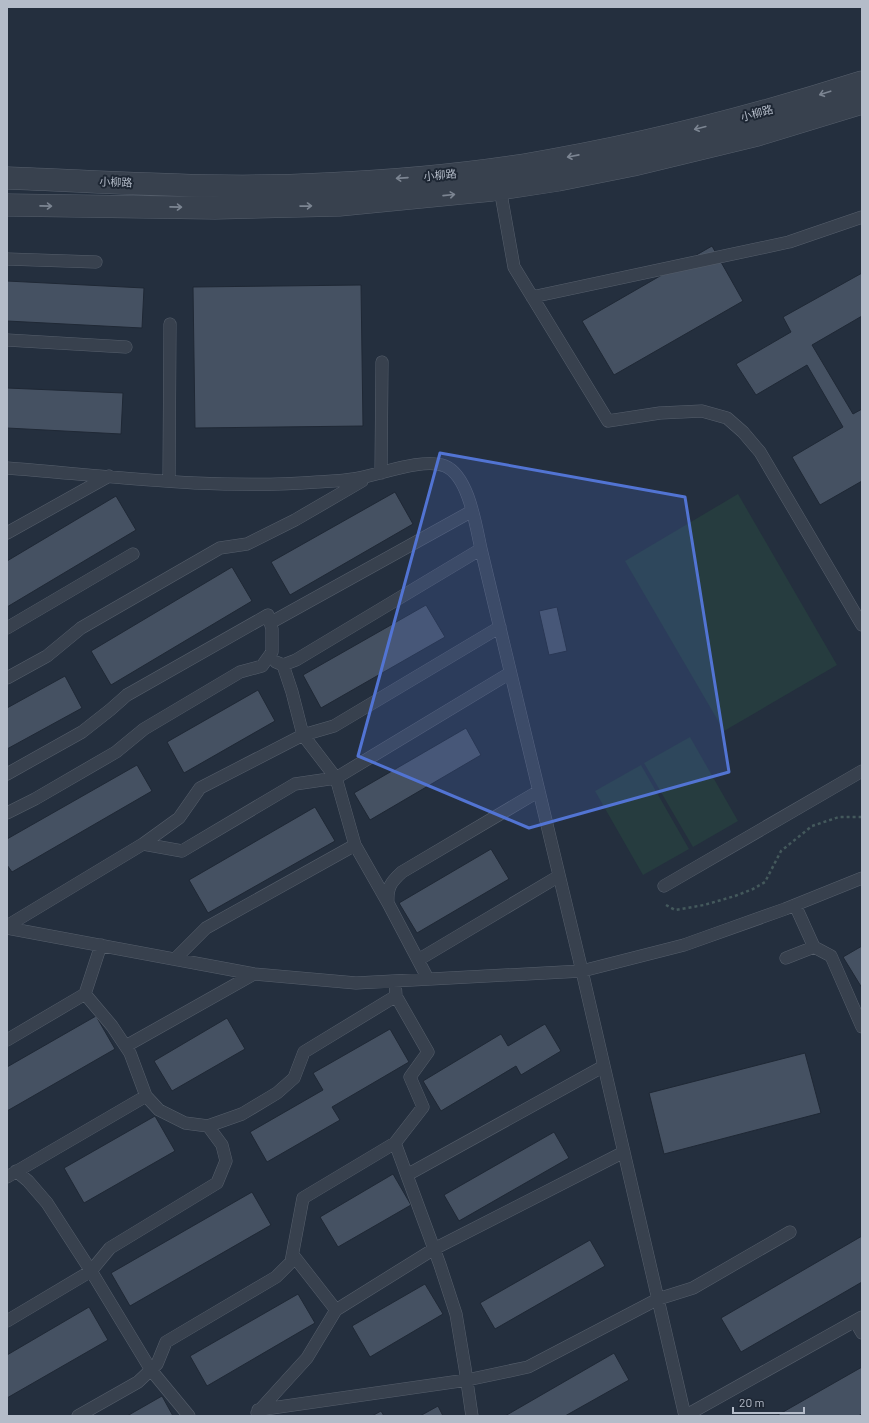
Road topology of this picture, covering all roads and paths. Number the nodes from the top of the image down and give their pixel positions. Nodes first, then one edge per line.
1 (862, 82) edge
2 (862, 103) edge
3 (7, 178) edge
4 (498, 179) junction
5 (7, 205) edge
6 (862, 217) edge
7 (7, 259) edge
8 (96, 262) dead end
9 (532, 297) junction
10 (170, 324) dead end
11 (7, 340) edge
12 (126, 347) dead end
13 (382, 362) dead end
14 (7, 468) edge
15 (376, 474) junction
16 (109, 476) junction
17 (169, 481) junction
18 (472, 511) junction
19 (7, 533) edge
20 (481, 550) junction
21 (133, 554) dead end
22 (270, 623) junction
23 (862, 625) edge
24 (500, 627) junction
25 (7, 628) edge
26 (268, 658) junction
27 (283, 664) junction
28 (510, 673) junction
29 (7, 678) edge
30 (303, 735) junction
31 (862, 771) edge
32 (7, 774) edge
33 (336, 778) junction
34 (539, 791) junction
35 (7, 813) edge
36 (862, 817) edge
37 (143, 844) junction
38 (355, 845) junction
39 (559, 876) junction
40 (862, 878) edge
41 (664, 886) joint
42 (388, 903) junction
43 (795, 905) junction
44 (7, 927) edge
45 (100, 945) junction
46 (814, 947) junction
47 (786, 958) dead end
48 (175, 959) junction
49 (418, 960) junction
50 (582, 971) junction
51 (254, 974) junction
52 (428, 979) junction
53 (395, 981) junction
54 (85, 994) junction
55 (396, 996) junction
56 (862, 1027) edge
57 (7, 1040) edge
58 (126, 1046) junction
59 (604, 1066) junction
60 (146, 1096) junction
61 (208, 1126) junction
62 (395, 1143) junction
63 (624, 1152) junction
64 (12, 1174) edge
65 (407, 1175) junction
66 (790, 1232) dead end
67 (434, 1249) junction
68 (293, 1254) junction
69 (91, 1270) junction
70 (658, 1299) junction
71 (336, 1310) junction
72 (859, 1319) edge
73 (7, 1321) edge
74 (862, 1333) edge
75 (151, 1370) junction
76 (467, 1380) junction
77 (256, 1413) edge
78 (78, 1416) edge
79 (189, 1416) edge
80 (472, 1416) edge
81 (685, 1416) edge

1 -> 4 street, 小柳路
2 - 4 street, 小柳路
4 -> 3 street, 小柳路
5 -> 4 street, 小柳路
4 - 9 lane
6 - 9 lane
7 - 8 lane
9 - 23 lane
10 - 17 lane
11 - 12 lane
13 - 15 lane
14 - 16 lane
15 - 17 lane
15 - 18 lane
15 - 29 lane
16 - 17 lane
16 - 19 lane
18 - 20 lane
18 - 22 lane
20 - 24 lane
20 - 27 lane
21 - 25 lane
22 - 26 lane
22 - 32 lane
24 - 28 lane
24 - 30 lane
26 - 27 lane
26 - 35 lane
27 - 30 lane
28 - 33 lane
28 - 34 lane
30 - 33 lane
30 - 37 lane
31 - 41 lane
33 - 37 lane
33 - 38 lane
34 - 39 lane
34 - 42 lane
36 - 41 path
37 - 44 lane
38 - 42 lane
38 - 48 lane
39 - 49 lane
39 - 50 lane
40 - 43 lane
42 - 49 lane
43 - 46 lane
43 - 50 lane
44 - 45 lane
45 - 48 lane
45 - 54 lane
46 - 47 lane
46 - 56 lane
48 - 51 lane
49 - 52 lane
50 - 52 lane
50 - 59 lane
51 - 53 lane
51 - 58 lane
52 - 53 lane
53 - 55 lane
54 - 57 lane
54 - 58 lane
55 - 61 lane
55 - 62 lane
58 - 60 lane
59 - 63 lane
59 - 65 lane
60 - 61 lane
60 - 64 lane
61 - 69 lane
62 - 65 lane
62 - 68 lane
63 - 67 lane
63 - 70 lane
64 - 69 lane
65 - 67 lane
66 - 70 lane
67 - 71 lane
67 - 76 lane
68 - 71 lane
68 - 75 lane
69 - 73 lane
69 - 75 lane
70 - 76 lane
70 - 81 lane
71 - 77 lane
72 - 74 lane
72 - 81 lane
75 - 78 lane
75 - 79 lane
76 - 77 lane
76 - 80 lane

